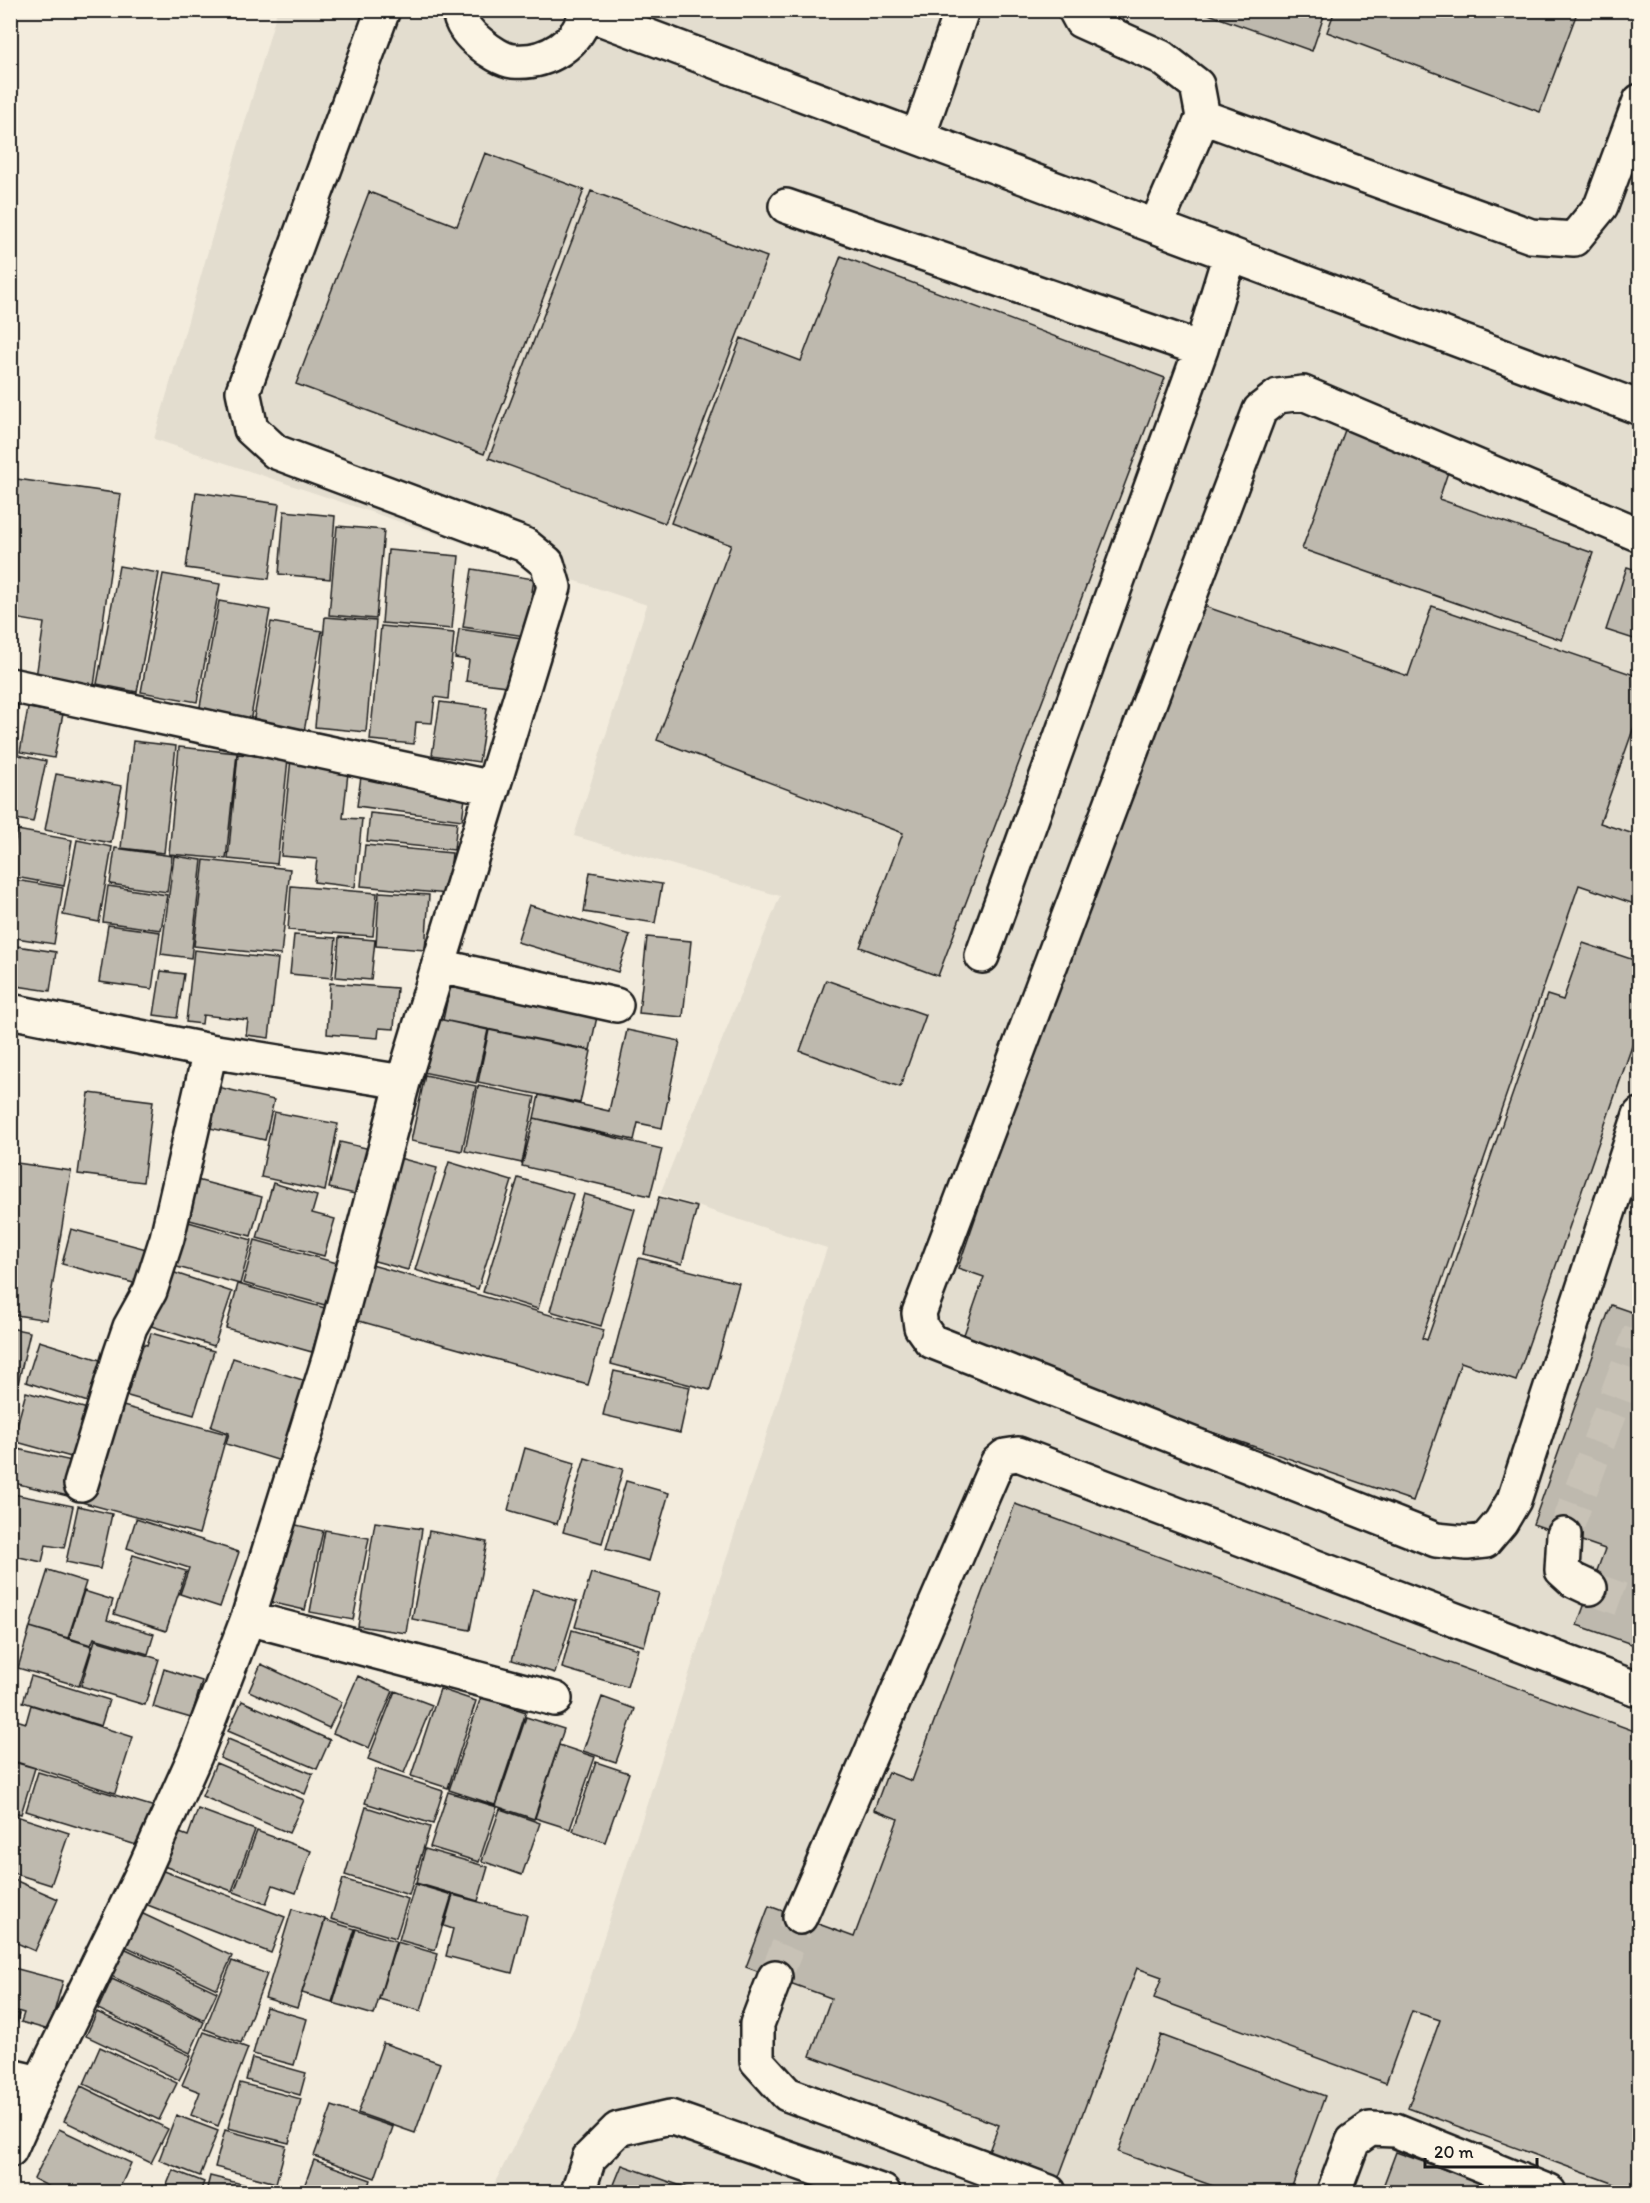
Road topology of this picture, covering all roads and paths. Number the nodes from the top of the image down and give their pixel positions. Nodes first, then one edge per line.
1 (383, 10) edge
2 (459, 10) edge
3 (962, 10) edge
4 (1075, 10) edge
5 (587, 12) edge
6 (1640, 101) edge
7 (1203, 117) junction
8 (918, 137) junction
9 (786, 206) dead end
10 (1156, 226) junction
11 (1230, 254) junction
12 (1201, 350) junction
13 (1640, 408) edge
14 (1640, 535) edge
15 (10, 685) edge
16 (493, 788) junction
17 (982, 956) dead end
18 (439, 966) junction
19 (616, 1005) dead end
20 (10, 1011) edge
21 (210, 1051) junction
22 (403, 1082) junction
23 (1640, 1115) edge
24 (81, 1484) dead end
25 (1564, 1535) tunnel mouth
26 (1590, 1588) tunnel mouth
27 (248, 1618) junction
28 (1640, 1690) edge
29 (555, 1699) dead end
30 (800, 1917) tunnel mouth
31 (775, 1977) tunnel mouth
32 (25, 2079) edge
33 (10, 2150) edge
34 (578, 2193) edge
35 (883, 2193) edge
36 (1049, 2193) edge
37 (1334, 2193) edge
38 (1549, 2193) edge

1 - 16 street
2 - 5 street
3 - 8 street
4 - 7 street
5 - 8 street
6 - 7 street
7 - 10 street
8 - 10 street
9 - 12 street
10 - 11 street
11 - 12 street
11 - 13 street
12 - 17 street
14 - 23 street
15 - 16 street
16 - 18 street
18 - 19 street
18 - 22 street
20 - 21 street
21 - 22 street
21 - 24 street
22 - 27 street
25 - 26 street
27 - 29 street
27 - 32 street
28 - 30 street
31 - 36 street
32 - 33 street
34 - 35 street
37 - 38 street

